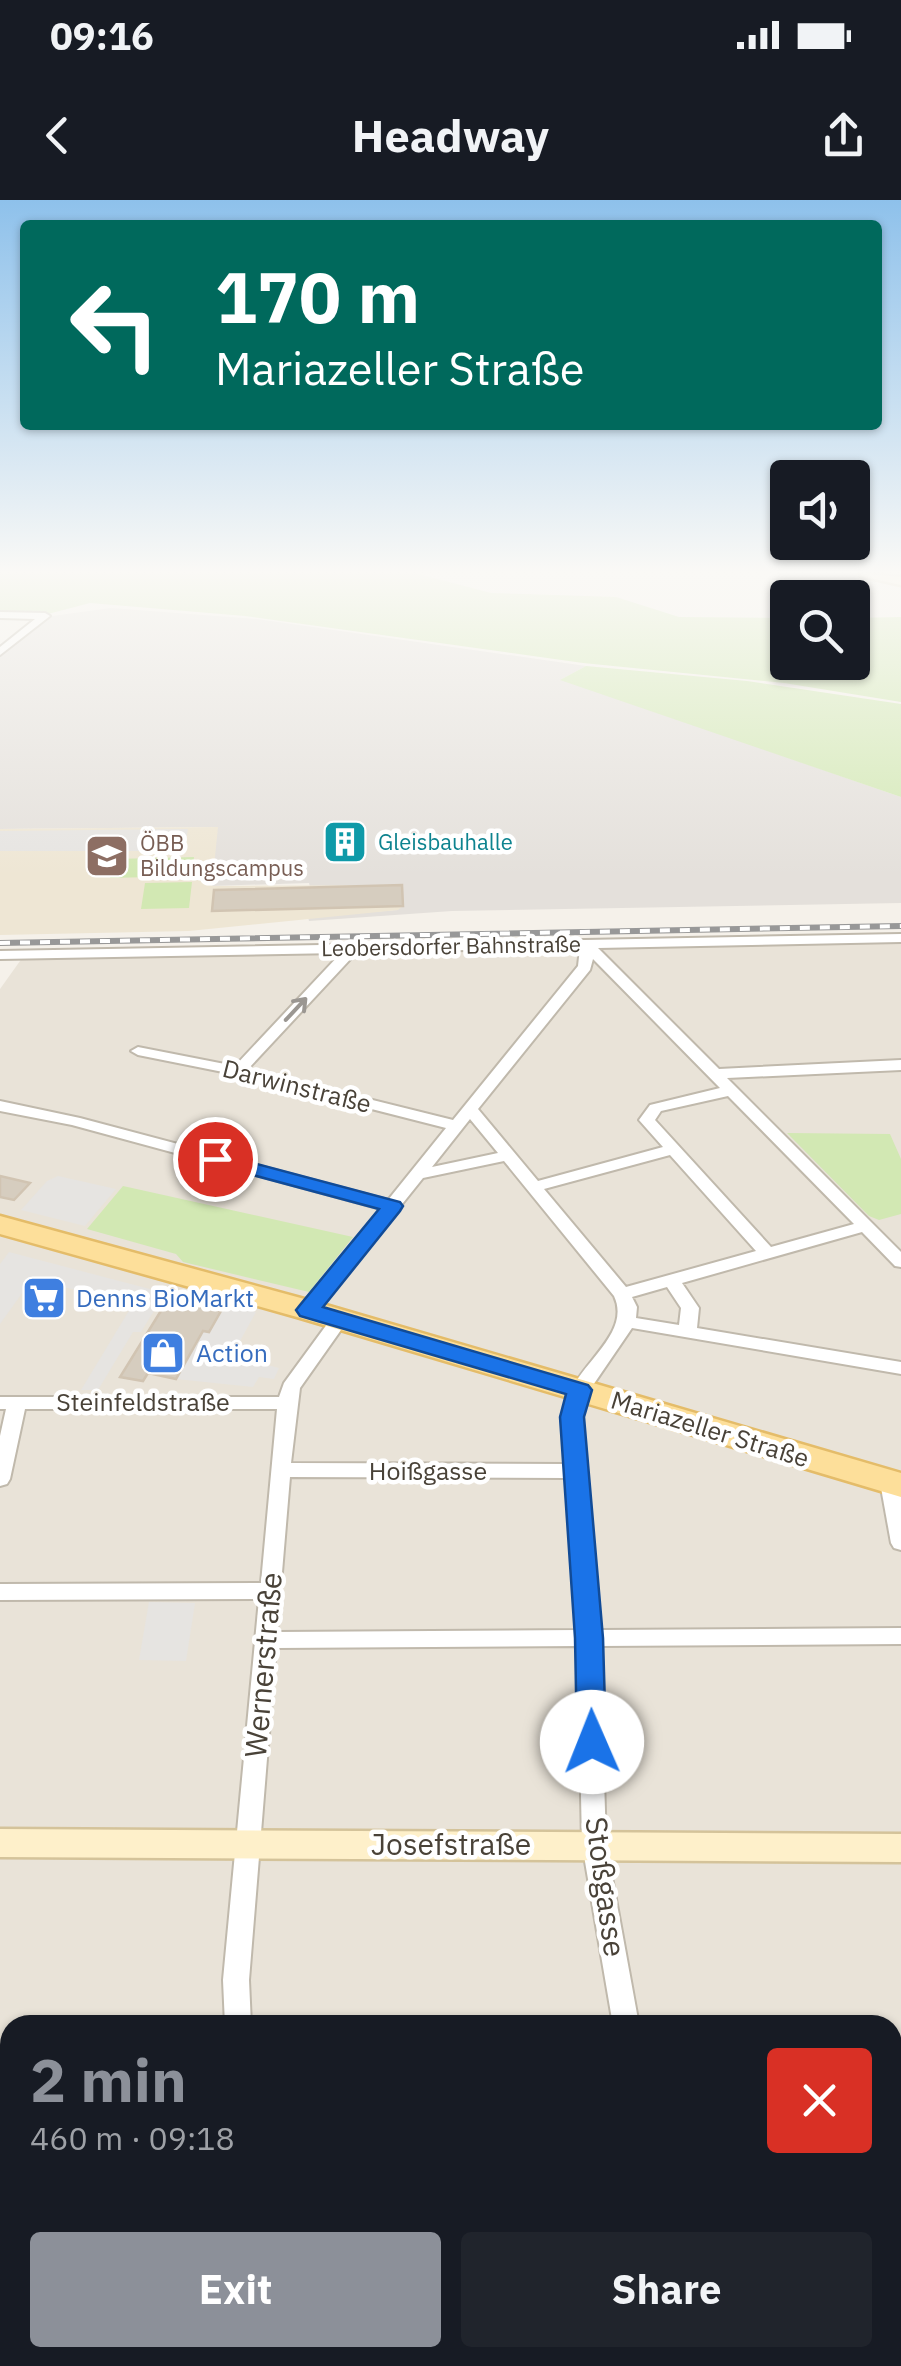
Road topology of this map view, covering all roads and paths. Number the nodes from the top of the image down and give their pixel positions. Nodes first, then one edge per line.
1 (901, 938) edge
2 (587, 945) junction
3 (353, 948) junction
4 (0, 955) edge
5 (138, 1051) dead end
6 (901, 1065) edge
7 (238, 1071) junction
8 (716, 1074) junction
9 (732, 1090) junction
10 (0, 1106) edge
11 (470, 1109) junction
12 (456, 1126) junction
13 (670, 1150) junction
14 (506, 1156) junction
15 (420, 1174) junction
16 (533, 1187) junction
17 (392, 1206) junction
18 (0, 1225) edge
19 (866, 1226) junction
20 (767, 1253) junction
21 (901, 1262) edge
22 (673, 1282) junction
23 (622, 1294) junction
24 (308, 1310) junction
25 (339, 1320) junction
26 (627, 1322) junction
27 (686, 1332) junction
28 (901, 1368) edge
29 (580, 1390) junction
30 (9, 1402) edge
31 (287, 1403) junction
32 (282, 1470) junction
33 (574, 1472) junction
34 (0, 1479) edge
35 (895, 1484) edge
36 (901, 1543) edge
37 (0, 1592) edge
38 (271, 1592) junction
39 (901, 1636) edge
40 (589, 1638) junction
41 (268, 1640) junction
42 (0, 1844) edge
43 (594, 1844) junction
44 (246, 1846) junction
45 (901, 1848) edge
46 (238, 2015) edge
47 (624, 2015) edge

1 - 2 street, Leobersdorfer Bahnstraße
2 - 3 street, Leobersdorfer Bahnstraße
2 - 8 street
2 - 11 street
3 - 4 street, Leobersdorfer Bahnstraße
7 -> 3 street
5 - 7 street, Darwinstraße
6 - 8 street
7 - 12 street, Darwinstraße
8 - 9 street
9 - 13 street
9 - 19 street
10 - 17 street
11 - 12 street
11 - 14 street
12 - 15 street
13 - 16 street
13 - 20 street
14 - 15 street
14 - 16 street
15 - 17 street
16 - 23 street
17 - 24 street
18 - 24 main road, Mariazeller Straße
19 - 20 street
19 - 21 street
20 - 22 street
22 - 23 street
22 - 27 street
23 - 26 street
24 - 25 main road, Mariazeller Straße
25 - 29 main road, Mariazeller Straße
25 - 31 street, Wernerstraße
26 - 27 street
26 - 29 street
27 - 28 street
29 - 33 street, Stoßgasse
29 - 35 main road, Mariazeller Straße
30 - 31 street, Steinfeldstraße
30 - 34 street
31 - 32 street, Wernerstraße
32 - 33 street, Hoißgasse
32 - 38 street, Wernerstraße
33 - 40 street, Stoßgasse
35 - 36 street
37 - 38 street
38 - 41 street, Wernerstraße
39 - 40 street
40 - 41 street
40 - 43 street, Stoßgasse
41 - 44 street, Wernerstraße
42 - 44 street, Josefstraße
43 - 44 street, Josefstraße
43 - 45 street, Josefstraße
43 - 47 street, Stoßgasse
44 - 46 street, Wernerstraße

